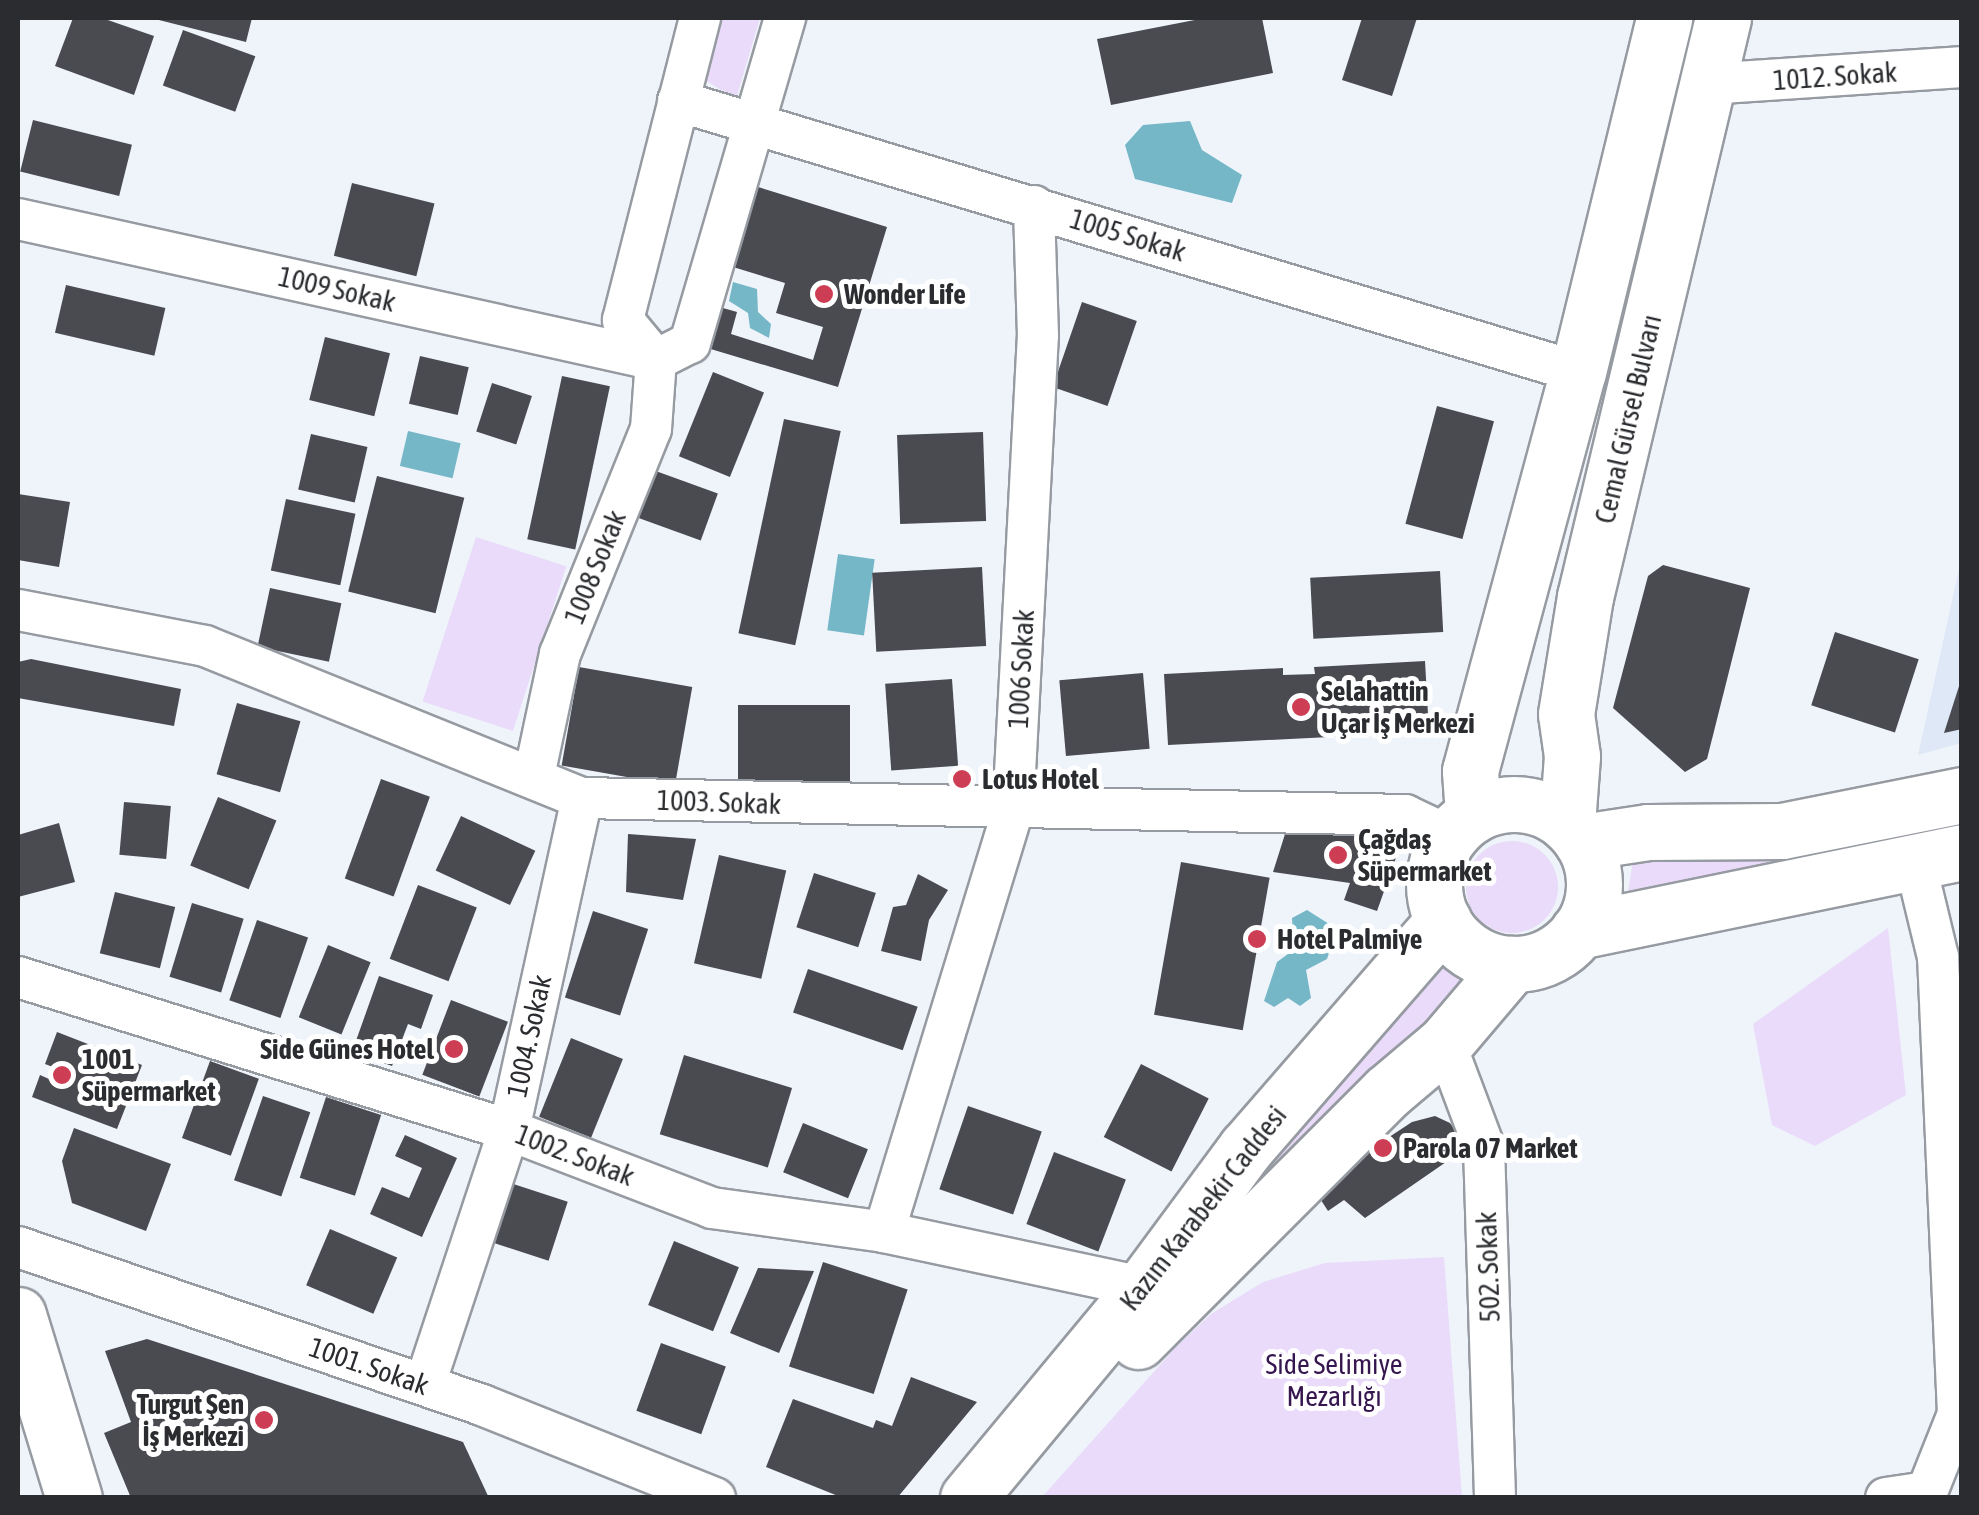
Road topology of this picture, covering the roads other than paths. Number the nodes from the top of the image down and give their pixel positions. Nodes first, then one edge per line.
1 (700, 18) edge
2 (785, 18) edge
3 (1664, 18) edge
4 (1723, 18) edge
5 (1962, 68) edge
6 (1708, 84) junction
7 (678, 101) junction
8 (754, 126) junction
9 (1034, 206) junction
10 (18, 218) edge
11 (656, 360) junction
12 (1578, 372) junction
13 (18, 610) edge
14 (534, 776) junction
15 (1962, 795) edge
16 (582, 798) junction
17 (1014, 811) junction
18 (1461, 825) junction
19 (1574, 833) junction
20 (1938, 857) edge
21 (1443, 921) junction
22 (1578, 931) junction
23 (1512, 964) junction
24 (18, 977) edge
25 (1444, 1043) junction
26 (509, 1130) junction
27 (884, 1232) junction
28 (18, 1247) edge
29 (1142, 1287) junction
30 (18, 1315) edge
31 (425, 1384) junction
32 (1944, 1491) edge
33 (74, 1498) edge
34 (715, 1498) edge
35 (968, 1498) edge
36 (1008, 1498) edge
37 (1495, 1498) edge
38 (1886, 1498) edge

1 - 7 street
2 - 8 street
3 - 12 main road
4 - 6 main road, Cemal Gürsel Bulvarı
5 - 6 street, 1012. Sokak
6 - 19 main road, Cemal Gürsel Bulvarı
7 - 8 street, 1005 Sokak
7 - 11 street
8 - 9 street, 1005 Sokak
8 - 11 street
9 - 12 street, 1005 Sokak
9 - 17 street, 1006 Sokak
10 - 11 street, 1009 Sokak
11 - 14 street, 1008 Sokak
12 - 18 main road
13 - 14 street, 1003. Sokak
14 - 16 street, 1003. Sokak
15 - 19 main road
16 - 17 street, 1003. Sokak
16 - 26 street, 1004. Sokak
17 - 18 street, 1003. Sokak
17 - 27 street, 1006 Sokak
18 - 19 main road
18 - 21 main road
19 - 22 main road
20 - 22 main road
20 - 32 street
21 - 23 main road
21 - 29 main road, Kazım Karabekir Caddesi
22 - 23 main road
23 - 25 main road, Kazım Karabekir Caddesi
24 - 26 street, 1002. Sokak
25 - 36 main road, Kazım Karabekir Caddesi
25 - 37 street, 502. Sokak
26 - 27 street, 1002. Sokak
26 - 31 street, 1004. Sokak
27 - 29 street, 1002. Sokak
28 - 31 street, 1001. Sokak
29 - 35 main road, Kazım Karabekir Caddesi
30 - 33 main road
31 - 34 street, 1001. Sokak
32 - 38 street

